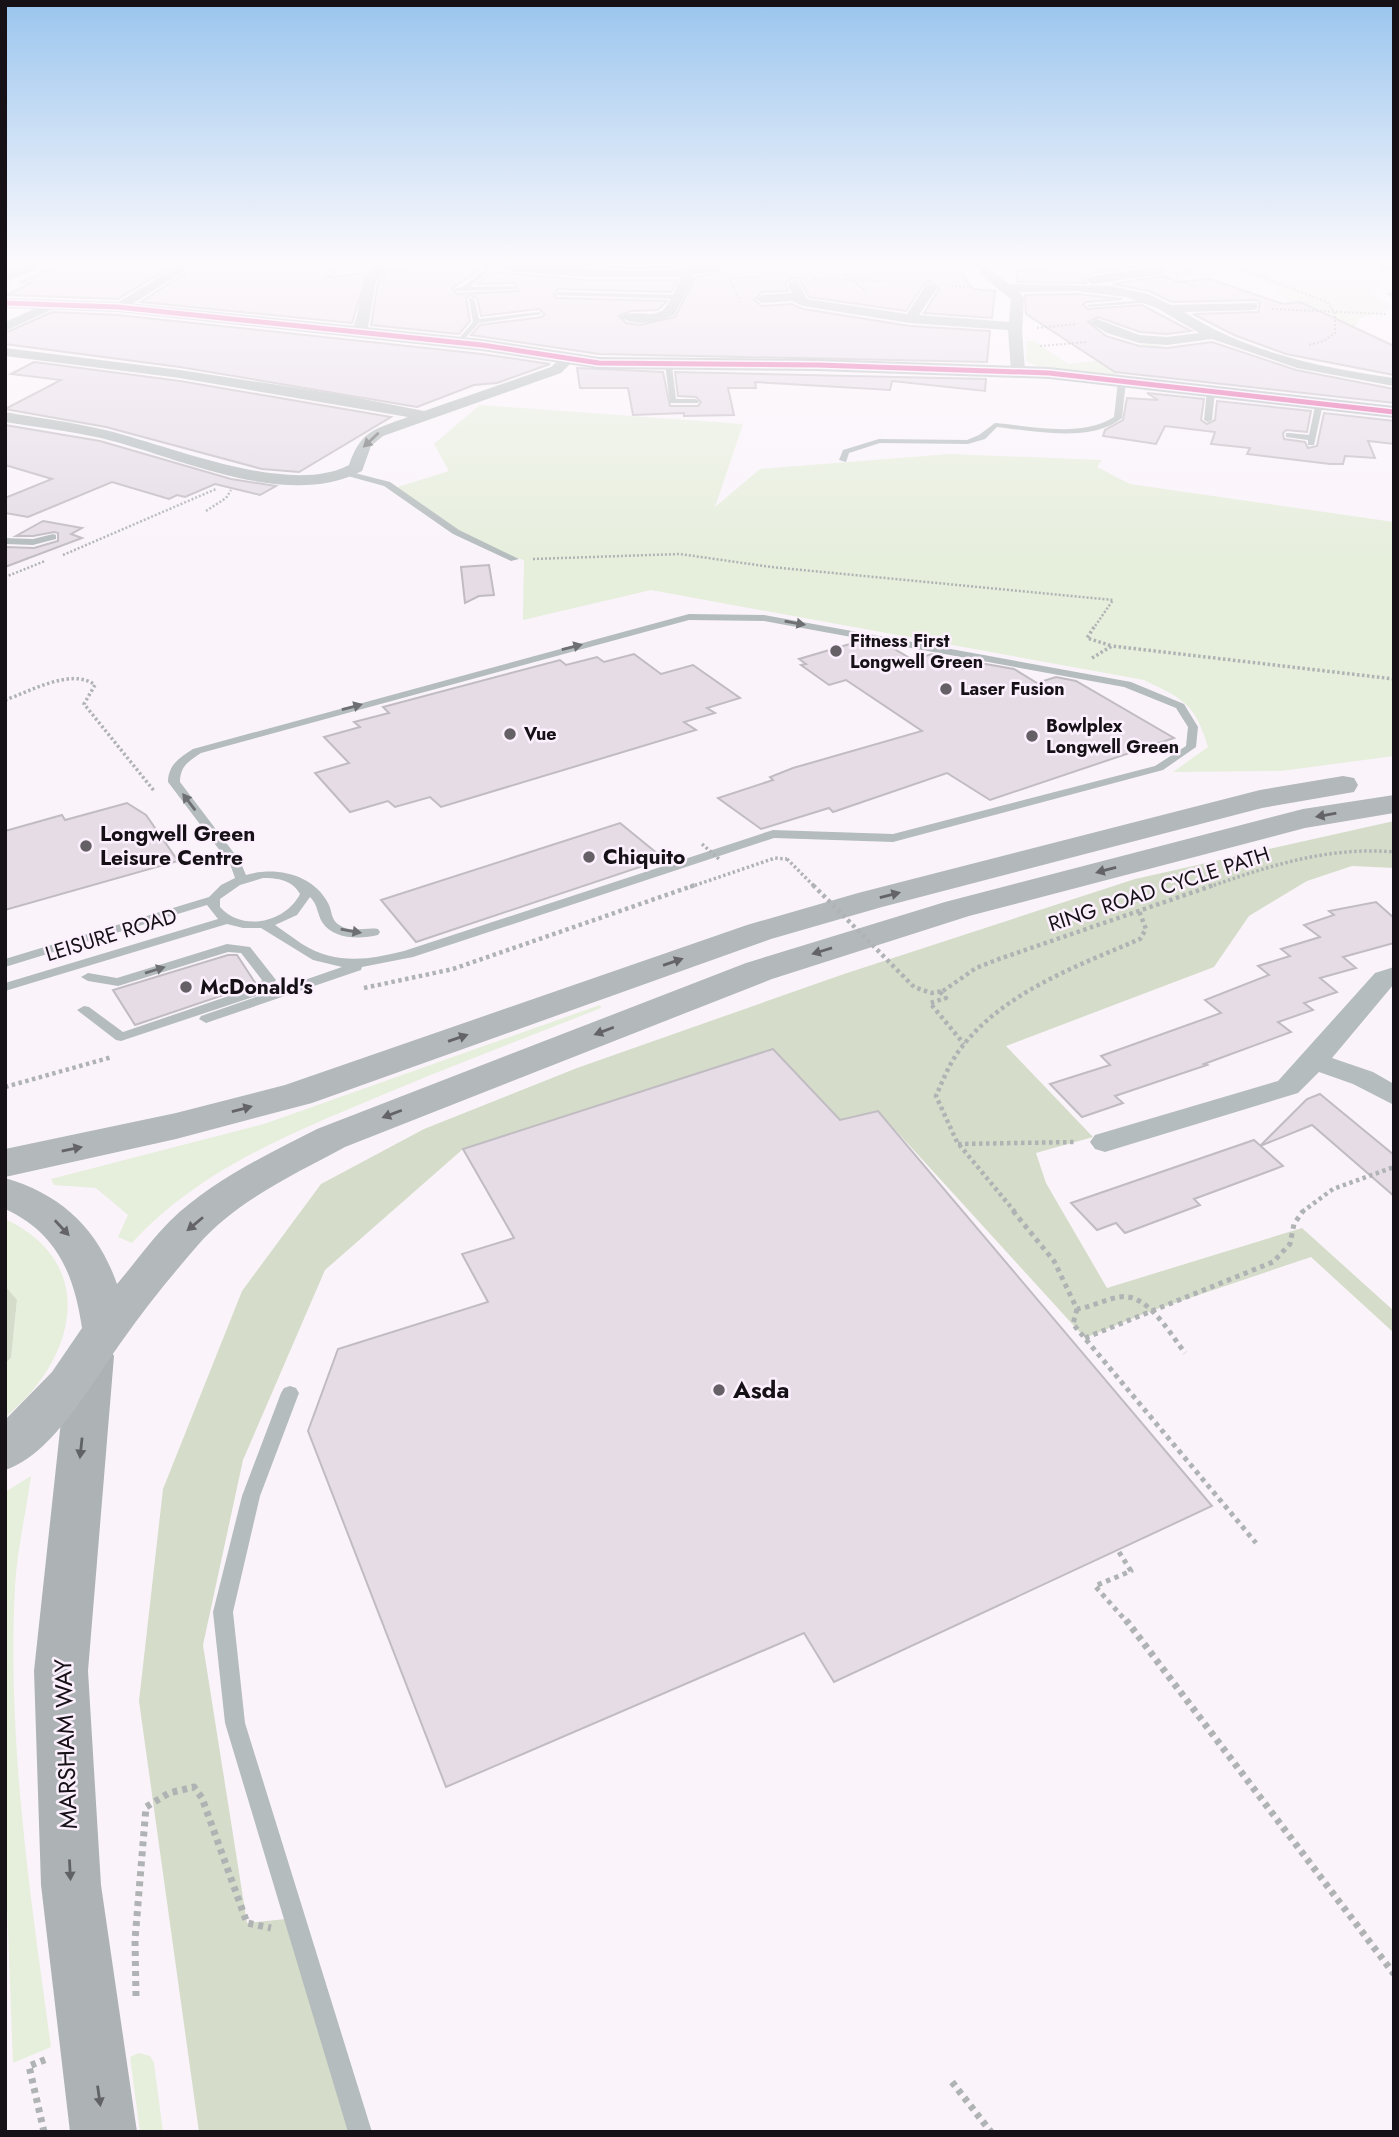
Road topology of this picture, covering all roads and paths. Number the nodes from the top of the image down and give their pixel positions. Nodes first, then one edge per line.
1 (68, 361) edge
2 (566, 361) edge
3 (579, 361) edge
4 (1017, 361) edge
5 (1288, 361) edge
6 (668, 366) junction
7 (1018, 371) junction
8 (1122, 381) junction
9 (1394, 382) edge
10 (1211, 391) junction
11 (695, 401) dead end
12 (1319, 404) junction
13 (1394, 412) edge
14 (432, 414) junction
15 (5, 417) edge
16 (1208, 420) dead end
17 (1289, 435) dead end
18 (843, 460) dead end
19 (240, 473) junction
20 (347, 473) junction
21 (6, 528) edge
22 (53, 537) dead end
23 (5, 540) edge
24 (514, 559) joint
25 (5, 577) edge
26 (1112, 646) junction
27 (1067, 672) junction
28 (1394, 679) edge
29 (5, 700) edge
30 (1394, 777) edge
31 (160, 799) dead end
32 (1394, 804) edge
33 (792, 828) dead end
34 (773, 834) junction
35 (702, 844) dead end
36 (1394, 852) edge
37 (719, 859) dead end
38 (787, 859) dead end
39 (241, 878) junction
40 (303, 886) junction
41 (214, 899) junction
42 (1139, 911) junction
43 (229, 920) junction
44 (262, 923) junction
45 (374, 932) dead end
46 (5, 963) edge
47 (361, 965) junction
48 (1394, 975) edge
49 (89, 977) dead end
50 (5, 988) edge
51 (942, 991) junction
52 (84, 1010) dead end
53 (206, 1019) dead end
54 (964, 1044) junction
55 (1314, 1060) junction
56 (1394, 1096) edge
57 (1105, 1142) joint
58 (958, 1144) junction
59 (5, 1163) edge
60 (1394, 1167) edge
61 (5, 1192) edge
62 (1077, 1310) junction
63 (1151, 1311) junction
64 (1085, 1338) junction
65 (98, 1343) junction
66 (1185, 1353) dead end
67 (290, 1393) dead end
68 (5, 1451) edge
69 (1255, 1543) dead end
70 (1119, 1552) dead end
71 (296, 1917) junction
72 (1394, 1975) edge
73 (136, 2004) dead end
74 (952, 2082) dead end
75 (104, 2132) edge
76 (360, 2132) edge
77 (991, 2132) edge

1 - 14 street
2 - 14 street
3 - 6 street
4 - 7 street
5 - 9 street
6 - 7 street
6 - 11 lane
7 - 8 street
8 - 10 street
8 - 18 lane
10 - 12 street
10 - 16 lane
12 - 13 street
12 - 17 lane
14 -> 20 street
15 - 19 street
19 - 20 street
19 - 25 path
20 - 24 lane
21 - 23 lane
22 - 23 lane
24 - 26 path
26 - 27 path
26 - 28 path
27 - 34 lane
39 -> 27 lane
29 - 31 path
59 -> 30 highway
32 -> 65 highway
33 - 34 lane
34 - 47 lane
35 - 37 path, bridge
36 - 42 path, RING ROAD CYCLE PATH
38 - 51 path, bridge
39 - 40 lane
39 - 41 lane
40 - 44 lane
40 -> 45 lane
41 - 43 lane
41 - 46 lane, LEISURE ROAD
42 - 51 path, RING ROAD CYCLE PATH
42 - 54 path
43 - 44 lane
43 - 50 lane, LEISURE ROAD
44 - 47 lane
47 - 53 lane
48 - 55 street
49 -> 52 lane
51 - 54 path
54 - 58 path
55 - 56 street
55 - 57 street
57 - 58 path
58 - 62 path
60 - 63 path
61 -> 65 highway
62 - 63 path
62 - 64 path
63 - 64 path
63 - 66 path
64 - 69 path
65 - 68 highway
65 -> 75 main road, MARSHAM WAY
67 - 71 lane
70 - 72 path
71 - 73 path
71 - 76 lane
74 - 77 path

